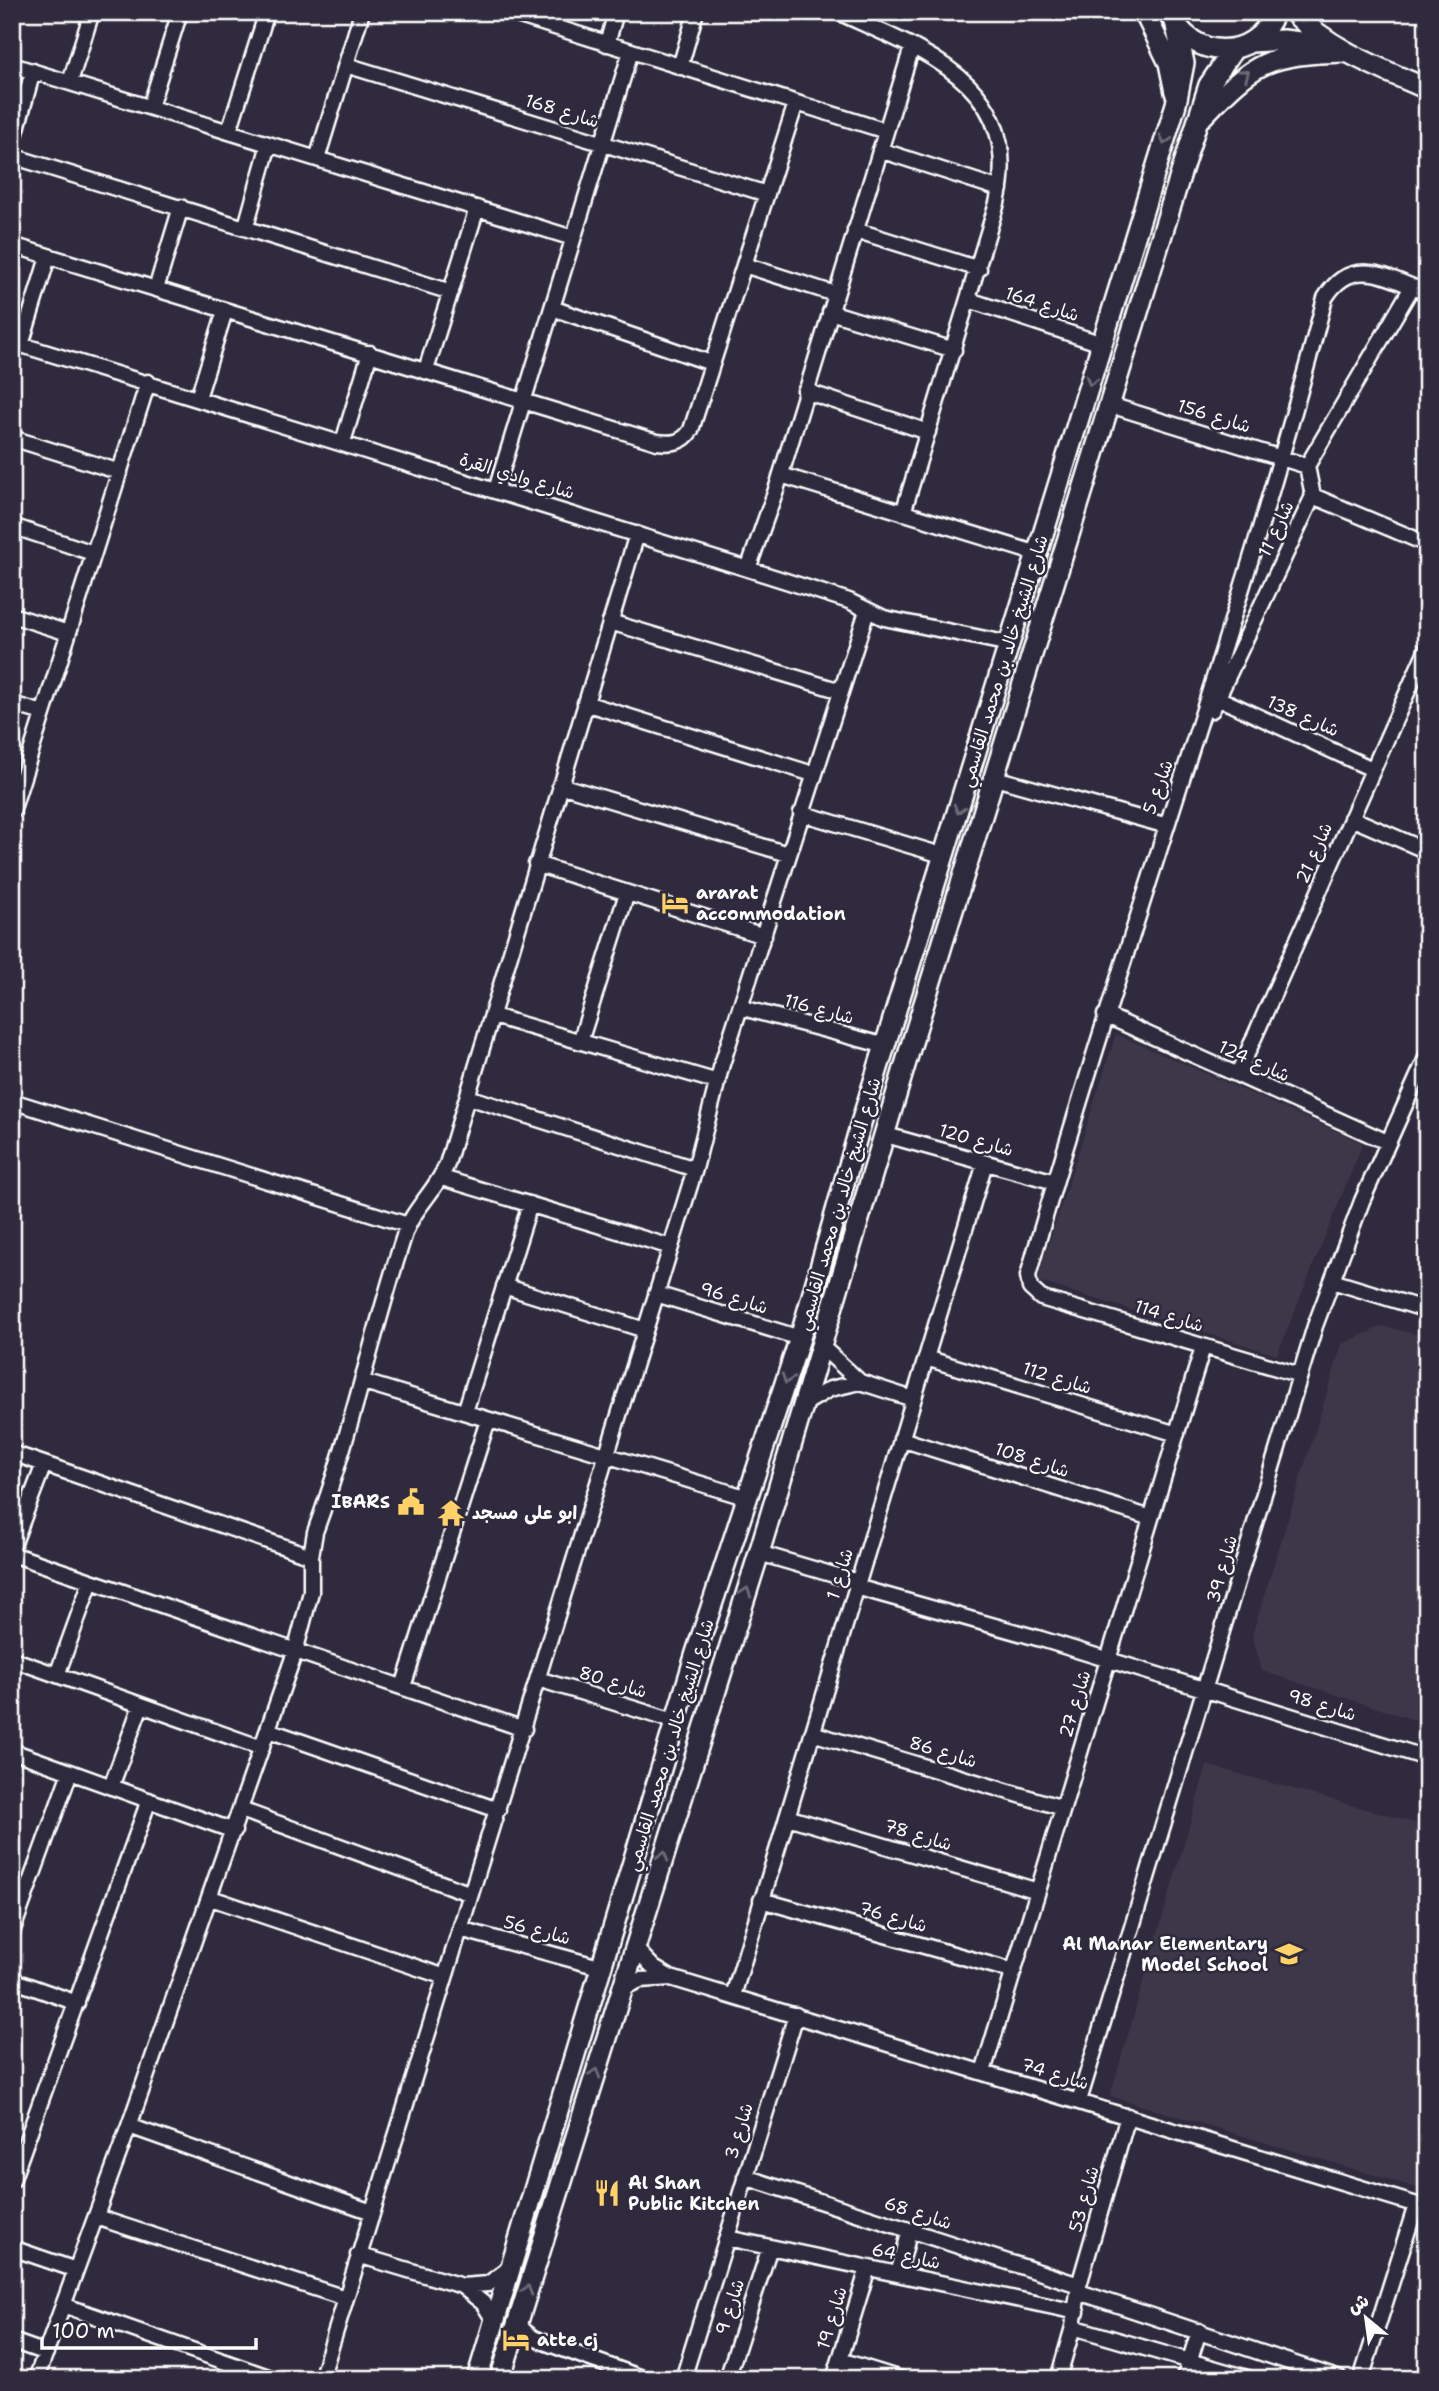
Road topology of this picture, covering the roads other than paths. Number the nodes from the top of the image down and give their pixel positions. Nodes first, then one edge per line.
1 (92, 12) edge
2 (180, 12) edge
3 (267, 12) edge
4 (506, 12) edge
5 (616, 12) edge
6 (696, 12) edge
7 (838, 12) edge
8 (1144, 12) edge
9 (1275, 12) edge
10 (1293, 12) edge
11 (1313, 12) edge
12 (361, 13) edge
13 (534, 16) edge
14 (1173, 19) edge
15 (607, 44) junction
16 (1243, 46) junction
17 (912, 47) junction
18 (631, 51) junction
19 (1346, 52) junction
20 (12, 65) edge
21 (346, 65) junction
22 (680, 67) junction
23 (33, 71) junction
24 (70, 82) junction
25 (1427, 89) edge
26 (796, 103) junction
27 (1176, 104) junction
28 (150, 107) junction
29 (1197, 122) junction
30 (229, 131) junction
31 (886, 131) junction
32 (269, 144) junction
33 (602, 144) junction
34 (12, 147) edge
35 (880, 149) junction
36 (12, 156) edge
37 (317, 159) junction
38 (1000, 189) junction
39 (767, 194) junction
40 (181, 207) junction
41 (477, 208) junction
42 (246, 226) junction
43 (855, 230) junction
44 (573, 238) junction
45 (12, 245) edge
46 (48, 257) junction
47 (744, 265) junction
48 (979, 269) junction
49 (1412, 287) junction
50 (156, 289) junction
51 (451, 292) junction
52 (1427, 293) edge
53 (835, 294) junction
54 (969, 300) junction
55 (552, 308) junction
56 (225, 311) junction
57 (830, 312) junction
58 (16, 344) edge
59 (1102, 344) junction
60 (954, 350) junction
61 (370, 353) junction
62 (711, 363) junction
63 (426, 370) junction
64 (148, 383) junction
65 (805, 391) junction
66 (198, 398) junction
67 (523, 401) junction
68 (1110, 405) junction
69 (928, 432) junction
70 (12, 438) edge
71 (343, 442) junction
72 (1282, 456) junction
73 (1307, 466) junction
74 (120, 472) junction
75 (781, 475) junction
76 (496, 490) junction
77 (1313, 496) junction
78 (903, 513) junction
79 (12, 526) edge
80 (637, 534) junction
81 (1427, 544) edge
82 (93, 553) junction
83 (1038, 554) junction
84 (748, 569) junction
85 (867, 611) junction
86 (12, 615) edge
87 (610, 622) junction
88 (68, 633) junction
89 (1010, 644) junction
90 (1427, 648) edge
91 (841, 691) junction
92 (1218, 698) junction
93 (585, 703) junction
94 (12, 704) edge
95 (43, 713) junction
96 (1191, 755) junction
97 (1372, 769) junction
98 (813, 774) junction
99 (995, 778) junction
100 (560, 785) junction
101 (12, 811) edge
102 (801, 813) junction
103 (1351, 818) junction
104 (1164, 825) junction
105 (1427, 850) edge
106 (788, 854) junction
107 (945, 856) junction
108 (536, 864) junction
109 (626, 893) junction
110 (764, 936) junction
111 (743, 1008) junction
112 (1105, 1015) junction
113 (493, 1016) junction
114 (580, 1042) junction
115 (886, 1046) junction
116 (1427, 1056) edge
117 (1237, 1074) junction
118 (718, 1082) junction
119 (468, 1097) junction
120 (12, 1101) edge
121 (861, 1123) junction
122 (886, 1135) junction
123 (1387, 1142) junction
124 (985, 1163) junction
125 (695, 1169) junction
126 (874, 1173) junction
127 (442, 1178) junction
128 (1055, 1182) junction
129 (530, 1204) junction
130 (408, 1226) junction
131 (671, 1247) junction
132 (1332, 1282) junction
133 (504, 1286) junction
134 (1030, 1289) joint
135 (656, 1294) junction
136 (1427, 1310) edge
137 (645, 1330) junction
138 (800, 1338) junction
139 (821, 1346) junction
140 (1203, 1347) junction
141 (926, 1358) junction
142 (1300, 1375) junction
143 (364, 1382) junction
144 (860, 1382) junction
145 (914, 1399) junction
146 (804, 1404) junction
147 (465, 1412) junction
148 (488, 1420) junction
149 (1177, 1434) junction
150 (901, 1439) junction
151 (12, 1453) edge
152 (605, 1455) junction
153 (44, 1464) junction
154 (748, 1498) junction
155 (1151, 1518) junction
156 (12, 1548) edge
157 (759, 1553) junction
158 (12, 1554) edge
159 (311, 1556) junction
160 (91, 1581) junction
161 (857, 1584) junction
162 (706, 1622) junction
163 (295, 1652) junction
164 (12, 1659) edge
165 (1108, 1660) junction
166 (57, 1675) junction
167 (538, 1679) junction
168 (403, 1687) junction
169 (1206, 1690) junction
170 (712, 1696) junction
171 (141, 1705) junction
172 (677, 1721) junction
173 (524, 1728) junction
174 (268, 1730) junction
175 (812, 1733) junction
176 (262, 1748) junction
177 (12, 1751) edge
178 (1427, 1758) edge
179 (70, 1772) junction
180 (111, 1787) junction
181 (149, 1800) junction
182 (1063, 1808) junction
183 (241, 1810) junction
184 (498, 1810) junction
185 (787, 1816) junction
186 (233, 1831) junction
187 (1038, 1891) junction
188 (471, 1894) junction
189 (211, 1898) junction
190 (761, 1900) junction
191 (460, 1928) junction
192 (12, 1932) edge
193 (635, 1947) junction
194 (603, 1968) junction
195 (1013, 1971) junction
196 (445, 1978) junction
197 (671, 1978) junction
198 (12, 1980) edge
199 (622, 1988) junction
200 (733, 1996) junction
201 (77, 2003) junction
202 (796, 2015) junction
203 (983, 2072) junction
204 (1079, 2101) junction
205 (1128, 2116) junction
206 (130, 2126) junction
207 (745, 2177) junction
208 (12, 2182) edge
209 (1421, 2206) edge
210 (372, 2212) junction
211 (96, 2217) junction
212 (910, 2230) junction
213 (727, 2238) junction
214 (770, 2247) junction
215 (12, 2248) edge
216 (358, 2255) junction
217 (512, 2267) junction
218 (868, 2268) junction
219 (76, 2270) junction
220 (898, 2274) junction
221 (462, 2286) junction
222 (1079, 2288) junction
223 (345, 2298) junction
224 (63, 2305) junction
225 (518, 2319) junction
226 (1075, 2319) junction
227 (495, 2322) junction
228 (1199, 2331) junction
229 (12, 2341) edge
230 (508, 2350) junction
231 (564, 2351) junction
232 (46, 2353) junction
233 (840, 2360) junction
234 (1190, 2361) junction
235 (688, 2377) edge
236 (36, 2379) edge
237 (274, 2379) edge
238 (321, 2379) edge
239 (477, 2379) edge
240 (500, 2379) edge
241 (645, 2379) edge
242 (727, 2379) edge
243 (834, 2379) edge
244 (901, 2379) edge
245 (1058, 2379) edge
246 (1184, 2379) edge
247 (1251, 2379) edge
248 (1340, 2379) edge
249 (1361, 2379) edge

1 - 24 street
2 - 28 street
3 - 30 street
4 - 13 street
5 - 15 street
6 - 22 street
7 - 17 street
8 - 27 main road
9 - 16 main road, شارع الشيخ خالد بن محمد القاسمي
10 - 19 main road
11 - 19 main road
12 - 21 street
13 - 15 street
14 - 16 main road
14 - 27 main road, شارع الشيخ خالد بن محمد القاسمي
15 - 18 street
16 - 19 main road
16 - 29 main road, شارع الشيخ خالد بن محمد القاسمي
17 - 31 street
17 - 38 street
18 - 22 street
18 - 33 street
19 - 25 main road
29 -> 19 main road
20 - 23 street
21 - 33 street, شارع 168
21 - 37 street
22 - 26 street
23 - 24 street
23 - 34 street
24 - 28 street
26 - 31 street
26 - 39 street
27 -> 59 main road, شارع الشيخ خالد بن محمد القاسمي
28 - 30 street
29 - 68 main road, شارع الشيخ خالد بن محمد القاسمي
30 - 32 street
31 - 35 street
32 - 37 street
32 - 42 street
33 - 39 street, شارع 168
33 - 44 street
35 - 38 street
35 - 43 street
36 - 40 street
37 - 41 street
38 - 48 street
39 - 47 street
40 - 42 street
40 - 50 street
41 - 44 street
41 - 51 street
42 - 51 street
43 - 48 street
43 - 53 street
44 - 55 street
45 - 46 street
46 - 50 street
46 - 58 street
47 - 53 street
47 - 62 street
48 - 54 street
49 - 52 street
49 - 72 street, شارع 5
49 - 73 street
50 - 56 street
51 - 63 street
53 - 57 street
54 - 59 street, شارع 164
54 - 60 street
55 - 62 street
55 - 67 street
56 - 61 street
56 - 66 street
57 - 60 street
57 - 65 street
58 - 64 street, شارع وادي القرة
59 -> 83 main road, شارع الشيخ خالد بن محمد القاسمي
60 - 69 street
61 - 63 street
61 - 71 street
62 - 67 street
63 - 67 street
64 - 66 street, شارع وادي القرة
64 - 74 street
65 - 69 street
65 - 75 street
66 - 71 street, شارع وادي القرة
67 - 76 street
68 - 72 street, شارع 156
68 - 99 main road, شارع الشيخ خالد بن محمد القاسمي
69 - 78 street
70 - 74 street
71 - 76 street, شارع وادي القرة
72 - 73 street, شارع 156
72 - 96 street, شارع 5
73 - 77 street, شارع 11
74 - 82 street
75 - 78 street
75 - 84 street
76 - 80 street, شارع وادي القرة
77 - 81 street
77 - 92 street, شارع 11
78 - 83 street
79 - 82 street
80 - 84 street, شارع وادي القرة
80 - 87 street
82 - 88 street
83 - 89 main road, شارع الشيخ خالد بن محمد القاسمي
84 - 85 street, شارع وادي القرة
85 - 89 street, شارع وادي القرة
85 - 91 street
86 - 88 street
87 - 91 street
87 - 93 street
88 - 95 street
89 -> 107 main road, شارع الشيخ خالد بن محمد القاسمي
90 - 97 street, شارع 21
91 - 98 street
92 - 96 street, شارع 11
92 - 97 street, شارع 138
93 - 98 street
93 - 100 street
94 - 95 street
95 - 101 street
96 - 104 street, شارع 5
97 - 103 street, شارع 21
98 - 102 street
99 - 104 street
99 - 122 main road, شارع الشيخ خالد بن محمد القاسمي
100 - 106 street
100 - 108 street
102 - 106 street
102 - 107 street
103 - 105 street
103 - 117 street, شارع 21
104 - 112 street, شارع 5
106 - 110 street
107 - 115 main road, شارع الشيخ خالد بن محمد القاسمي
108 - 109 street
108 - 113 street
109 - 110 street
109 - 114 street
110 - 111 street
111 - 115 street, شارع 116
111 - 118 street
112 - 117 street, شارع 124
112 - 128 street, شارع 5
113 - 114 street
113 - 119 street
114 - 118 street
115 - 121 main road, شارع الشيخ خالد بن محمد القاسمي
116 - 123 street, شارع 39
117 - 123 street, شارع 124
118 - 125 street
119 - 125 street
119 - 127 street
120 - 130 street
121 - 126 main road
121 - 138 main road, شارع الشيخ خالد بن محمد القاسمي
122 - 124 street, شارع 120
122 - 126 main road, شارع الشيخ خالد بن محمد القاسمي
123 - 132 street, شارع 39
124 - 128 street, شارع 120
124 - 141 street, شارع 1
125 - 131 street
126 - 139 main road, شارع الشيخ خالد بن محمد القاسمي
127 - 129 street
127 - 130 street
128 - 134 street, شارع 5
129 - 131 street
129 - 133 street
130 - 143 street
131 - 135 street
132 - 136 street
132 - 142 street, شارع 39
133 - 137 street
133 - 147 street
134 - 140 street, شارع 114
135 - 137 street
135 - 138 street, شارع 96
137 - 152 street
138 -> 154 main road, شارع الشيخ خالد بن محمد القاسمي
139 - 144 street
139 - 146 main road, شارع الشيخ خالد بن محمد القاسمي
140 - 142 street, شارع 114
140 - 149 street, شارع 27
141 - 145 street, شارع 1
141 - 149 street, شارع 112
142 - 169 street, شارع 39
143 - 147 street
143 - 159 street
144 - 145 street
144 - 146 street
145 - 150 street, شارع 1
146 - 157 main road, شارع الشيخ خالد بن محمد القاسمي
147 - 148 street
148 - 152 street
148 - 168 street
149 - 155 street, شارع 27
150 - 155 street, شارع 108
150 - 161 street, شارع 1
151 - 153 street
152 - 154 street
152 - 167 street
153 - 156 street
153 - 159 street
154 - 162 main road, شارع الشيخ خالد بن محمد القاسمي
155 - 165 street, شارع 27
157 - 161 street
170 -> 157 main road, شارع الشيخ خالد بن محمد القاسمي
158 - 160 street
159 - 163 street
160 - 163 street
160 - 166 street
161 - 165 street
161 - 175 street, شارع 1
162 - 170 main road
162 - 172 main road, شارع الشيخ خالد بن محمد القاسمي
163 - 168 street
163 - 174 street
164 - 166 street
165 - 169 street
165 - 182 street, شارع 27
166 - 171 street
167 - 172 street, شارع 80
167 - 173 street
168 - 173 street
169 - 178 street, شارع 98
169 - 204 street, شارع 39
193 -> 170 main road, شارع الشيخ خالد بن محمد القاسمي
171 - 176 street
171 - 180 street
172 - 194 main road, شارع الشيخ خالد بن محمد القاسمي
173 - 184 street
174 - 176 street
174 - 184 street
175 - 182 street, شارع 86
175 - 185 street, شارع 1
176 - 183 street
177 - 179 street
179 - 180 street
179 - 192 street
180 - 181 street
181 - 186 street
181 - 201 street
182 - 187 street, شارع 27
183 - 186 street
183 - 188 street
184 - 188 street
185 - 187 street, شارع 78
185 - 190 street, شارع 1
186 - 189 street
187 - 195 street, شارع 27
188 - 191 street
189 - 196 street
189 - 206 street
190 - 195 street, شارع 76
190 - 200 street, شارع 1
191 - 194 street, شارع 56
191 - 196 street
193 - 197 street, شارع 74
193 - 199 main road, شارع الشيخ خالد بن محمد القاسمي
194 - 217 main road, شارع الشيخ خالد بن محمد القاسمي
195 - 203 street, شارع 27
196 - 210 street
197 - 199 street, شارع 74
197 - 200 street, شارع 74
198 - 201 street
225 -> 199 main road, شارع الشيخ خالد بن محمد القاسمي
200 - 202 street, شارع 74
201 - 208 street
202 - 203 street, شارع 74
202 - 207 street, شارع 3
203 - 204 street, شارع 74
204 - 205 street, شارع 74
205 - 209 street, شارع 74
205 - 222 street, شارع 53
206 - 210 street
206 - 211 street
207 - 212 street, شارع 68
207 - 213 street, شارع 3
209 - 249 street
210 - 216 street
211 - 219 street
211 - 223 street
212 - 220 street
212 - 222 street, شارع 68
213 - 214 street, شارع 64
213 - 235 street, شارع 3
214 - 218 street, شارع 64
214 - 242 street, شارع 9
215 - 219 street
216 - 221 street
216 - 223 street
217 - 221 street
217 - 227 main road, شارع الشيخ خالد بن محمد القاسمي
218 - 220 street, شارع 64
218 - 233 street, شارع 19
219 - 224 street
220 - 226 street, شارع 64
221 - 227 street
222 - 226 street, شارع 53
222 - 228 street
223 - 238 street
224 - 232 street
224 - 237 street
225 - 230 main road, شارع الشيخ خالد بن محمد القاسمي
225 - 231 street
226 - 234 street, شارع 64
226 - 245 street, شارع 53
227 - 239 main road, شارع الشيخ خالد بن محمد القاسمي
228 - 234 street
228 - 248 street
229 - 232 street
230 - 231 street
230 - 240 main road, شارع الشيخ خالد بن محمد القاسمي
231 - 241 street
232 - 236 street
233 - 243 street, شارع 19
233 - 244 street
234 - 246 street
234 - 247 street, شارع 64

